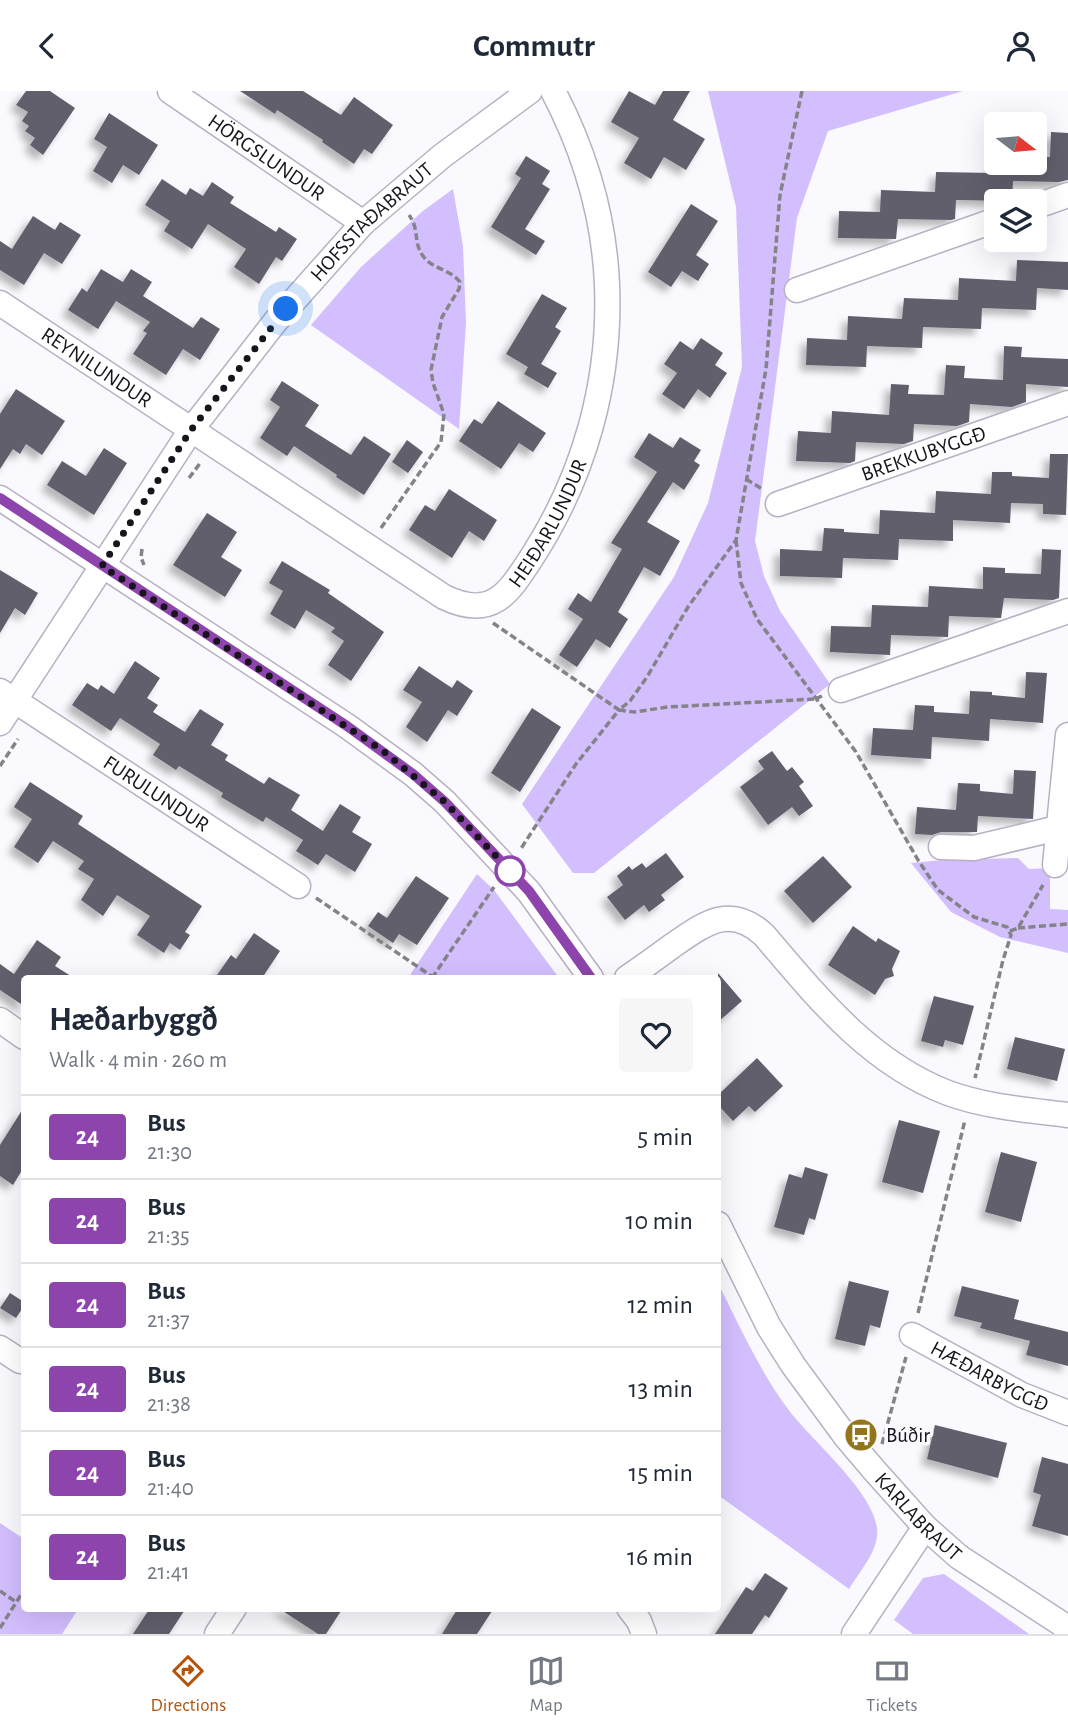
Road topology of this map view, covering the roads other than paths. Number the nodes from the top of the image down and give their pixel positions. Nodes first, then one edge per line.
1 (170, 91) edge
2 (530, 91) edge
3 (553, 91) edge
4 (1068, 195) edge
5 (1047, 202) edge
6 (363, 223) junction
7 (984, 224) edge
8 (797, 290) dead end
9 (0, 303) edge
10 (1068, 403) edge
11 (191, 430) junction
12 (0, 498) edge
13 (778, 504) dead end
14 (102, 566) junction
15 (1068, 611) edge
16 (841, 690) dead end
17 (8, 696) edge
18 (0, 723) edge
19 (1068, 734) edge
20 (1062, 824) edge
21 (941, 847) dead end
22 (1055, 865) road end
23 (298, 885) road end
24 (589, 975) edge
25 (632, 975) edge
26 (0, 1020) edge
27 (21, 1035) edge
28 (1068, 1115) edge
29 (721, 1230) edge
30 (912, 1335) road end
31 (1068, 1413) edge
32 (925, 1527) junction
33 (231, 1612) edge
34 (632, 1612) edge
35 (1068, 1628) edge
36 (217, 1634) edge
37 (644, 1634) edge
38 (854, 1634) edge

1 - 6 street, HÖRGSLUNDUR
2 - 6 street, HOFSSTAÐABRAUT
3 - 11 street, HEIÐARLUNDUR
4 - 5 street
6 - 11 street, HOFSSTAÐABRAUT
7 - 8 street
9 - 11 street, REYNILUNDUR
10 - 13 street, BREKKUBYGGÐ
11 - 14 street, HOFSSTAÐABRAUT
12 - 14 street
14 - 17 street, HOFSSTAÐABRAUT
14 - 24 street
15 - 16 street
17 - 18 street, HOFSSTAÐABRAUT
17 - 23 street, FURULUNDUR
19 - 20 street
20 - 21 street
20 - 22 street
25 - 28 street
26 - 27 street
29 - 32 street, KARLABRAUT
30 - 31 street, HÆÐARBYGGÐ
32 - 35 street, KARLABRAUT
32 - 38 street
33 - 36 street
34 - 37 street

